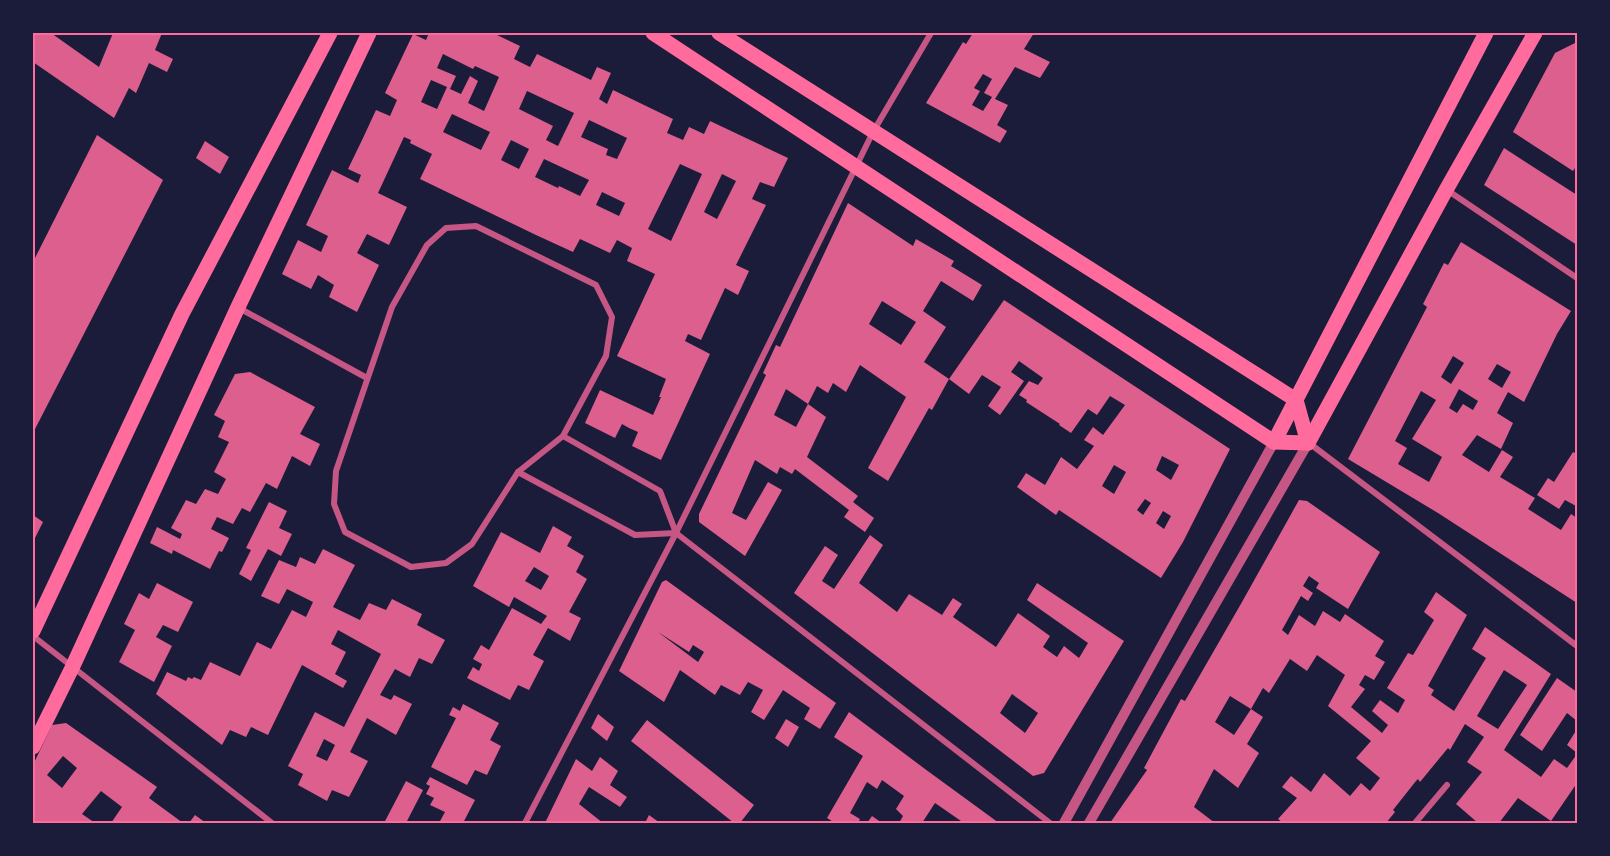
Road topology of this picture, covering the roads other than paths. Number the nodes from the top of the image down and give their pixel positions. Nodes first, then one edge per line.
1 (330, 33) edge
2 (369, 33) edge
3 (653, 33) edge
4 (719, 33) edge
5 (932, 33) edge
6 (1486, 33) edge
7 (1535, 33) edge
8 (873, 132) junction
9 (856, 167) junction
10 (1446, 190) junction
11 (1577, 278) edge
12 (238, 307) junction
13 (367, 378) junction
14 (1296, 400) junction
15 (563, 436) junction
16 (1274, 442) junction
17 (1308, 443) junction
18 (518, 472) junction
19 (676, 533) junction
20 (33, 631) edge
21 (33, 636) edge
22 (1577, 646) edge
23 (72, 668) junction
24 (33, 747) edge
25 (1447, 785) dead end
26 (272, 823) edge
27 (525, 823) edge
28 (1050, 823) edge
29 (1064, 823) edge
30 (1089, 823) edge
31 (1415, 823) edge

1 - 20 main road
2 - 12 main road
3 - 9 main road
4 - 8 main road
5 - 8 street
6 - 14 main road
7 - 10 main road
8 - 9 street
8 - 14 main road
9 - 16 main road
9 - 19 street
10 - 11 street
10 - 17 main road
12 - 13 street
12 - 23 main road
13 - 15 street
13 - 18 street
14 - 16 main road
14 - 17 main road
15 - 18 street
15 - 19 street
16 - 17 main road
16 - 29 street
17 - 22 street
17 - 30 street
18 - 19 street
19 - 27 street
19 - 28 street
21 - 23 street
23 - 24 main road
23 - 26 street
25 - 31 street

